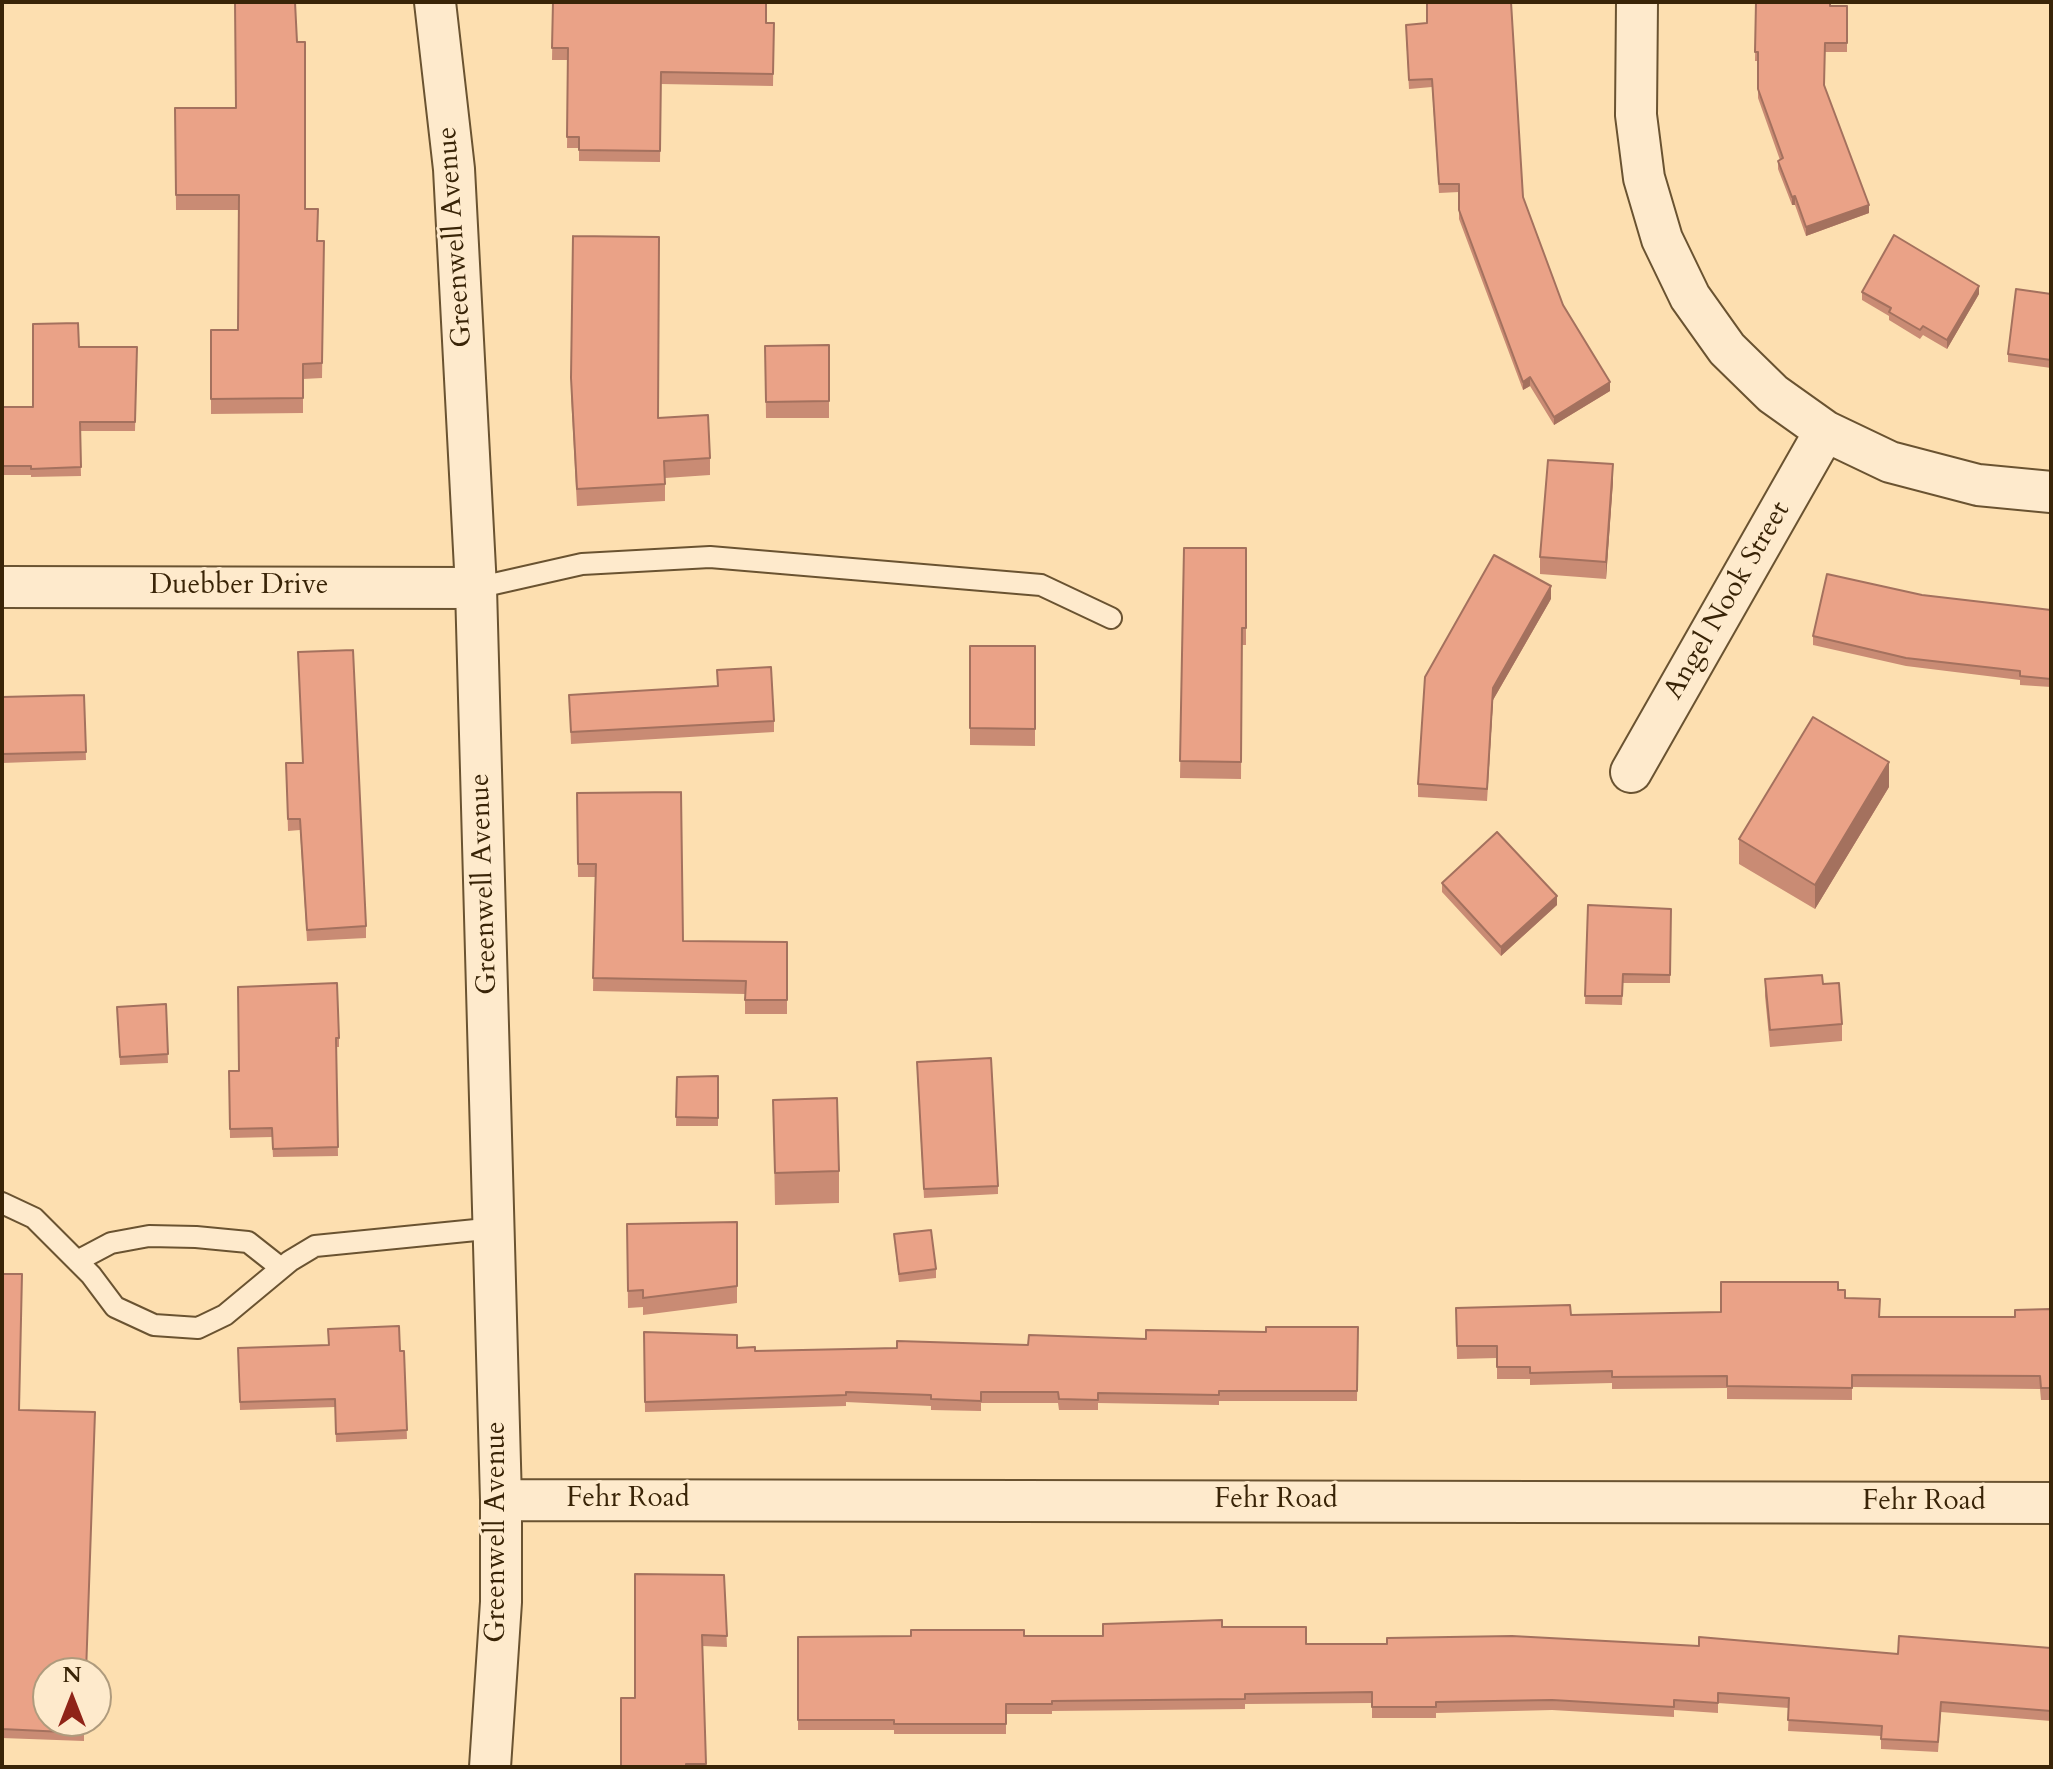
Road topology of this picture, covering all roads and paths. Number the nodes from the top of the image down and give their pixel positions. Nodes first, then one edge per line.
1 (435, 2) edge
2 (1637, 2) edge
3 (1825, 431) junction
4 (2051, 492) edge
5 (2, 587) edge
6 (476, 588) junction
7 (1111, 618) dead end
8 (1631, 772) dead end
9 (2, 1203) edge
10 (496, 1228) junction
11 (77, 1261) junction
12 (281, 1268) junction
13 (501, 1500) junction
14 (2051, 1503) edge
15 (490, 1767) edge

1 - 6 street, Greenwell Avenue
2 - 3 street
3 - 4 street
3 - 8 street, Angel Nook Street
5 - 6 street, Duebber Drive
6 - 7 lane
6 - 10 street, Greenwell Avenue
9 - 11 lane
10 - 12 lane
10 - 13 street, Greenwell Avenue
11 - 12 lane
11 - 12 lane
13 - 14 street, Fehr Road
13 - 15 street, Greenwell Avenue

